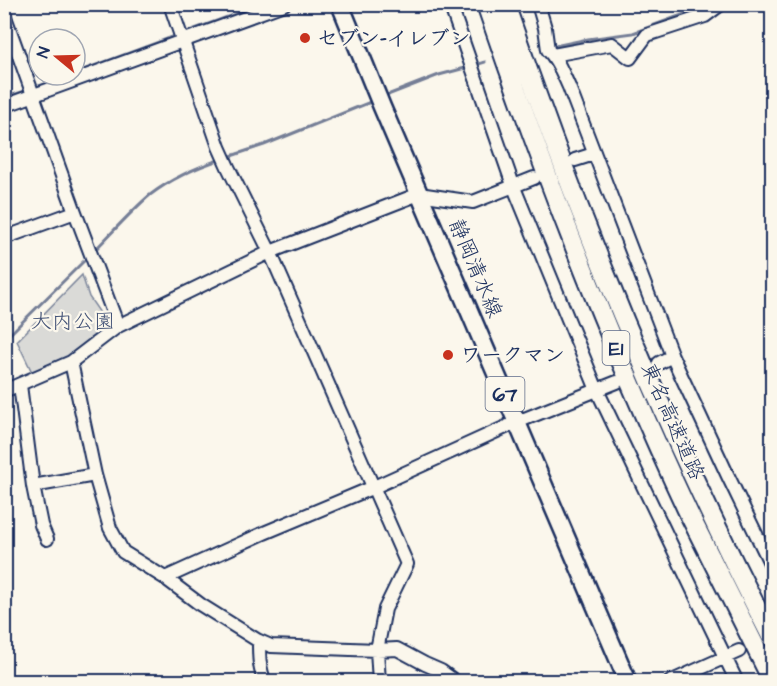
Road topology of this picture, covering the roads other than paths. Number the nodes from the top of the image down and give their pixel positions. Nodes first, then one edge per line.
1 (170, 4) edge
2 (284, 4) edge
3 (340, 4) edge
4 (450, 4) edge
5 (486, 4) edge
6 (505, 4) edge
7 (538, 4) edge
8 (721, 4) edge
9 (4, 14) edge
10 (183, 40) junction
11 (549, 48) junction
12 (33, 96) junction
13 (4, 106) edge
14 (594, 154) junction
15 (574, 160) dead end
16 (534, 178) dead end
17 (513, 185) junction
18 (419, 194) junction
19 (75, 212) junction
20 (4, 238) edge
21 (270, 252) junction
22 (118, 326) junction
23 (672, 356) junction
24 (71, 362) junction
25 (659, 363) dead end
26 (617, 382) dead end
27 (20, 385) junction
28 (597, 390) junction
29 (4, 391) edge
30 (517, 422) junction
31 (95, 475) junction
32 (33, 486) junction
33 (374, 487) junction
34 (47, 538) dead end
35 (772, 567) edge
36 (165, 578) junction
37 (772, 638) edge
38 (259, 641) junction
39 (377, 650) junction
40 (739, 651) dead end
41 (724, 658) junction
42 (772, 680) edge
43 (266, 681) edge
44 (379, 681) edge
45 (456, 681) edge
46 (628, 681) edge
47 (670, 681) edge
48 (737, 681) edge

1 - 10 street
2 - 10 street
3 - 18 main road, 静岡清水線 / 67
4 - 17 street
5 - 42 highway, 東名高速道路 / E1
6 - 37 highway, 東名高速道路 / E1
7 - 11 street
8 - 11 street
9 - 12 street
10 - 12 street
10 - 21 street
11 - 14 street
12 - 13 street
12 - 19 street
14 - 15 street
14 - 23 street
16 - 17 street
17 - 18 street
17 - 28 street
18 - 21 street
18 - 30 main road, 静岡清水線 / 67
19 - 20 street
19 - 22 street
21 - 22 street
21 - 33 street
22 - 24 street
23 - 25 street
23 - 35 street
24 - 27 street
24 - 31 street
26 - 28 street
27 - 29 street
27 - 32 street
28 - 30 street
28 - 41 street
30 - 33 street
30 - 46 main road, 静岡清水線 / 67
31 - 32 street
31 - 36 street
32 - 34 street
33 - 36 street
33 - 39 street
36 - 38 street
38 - 39 street
38 - 43 street
39 - 44 street
39 - 45 street
40 - 41 street
41 - 47 street
41 - 48 street

